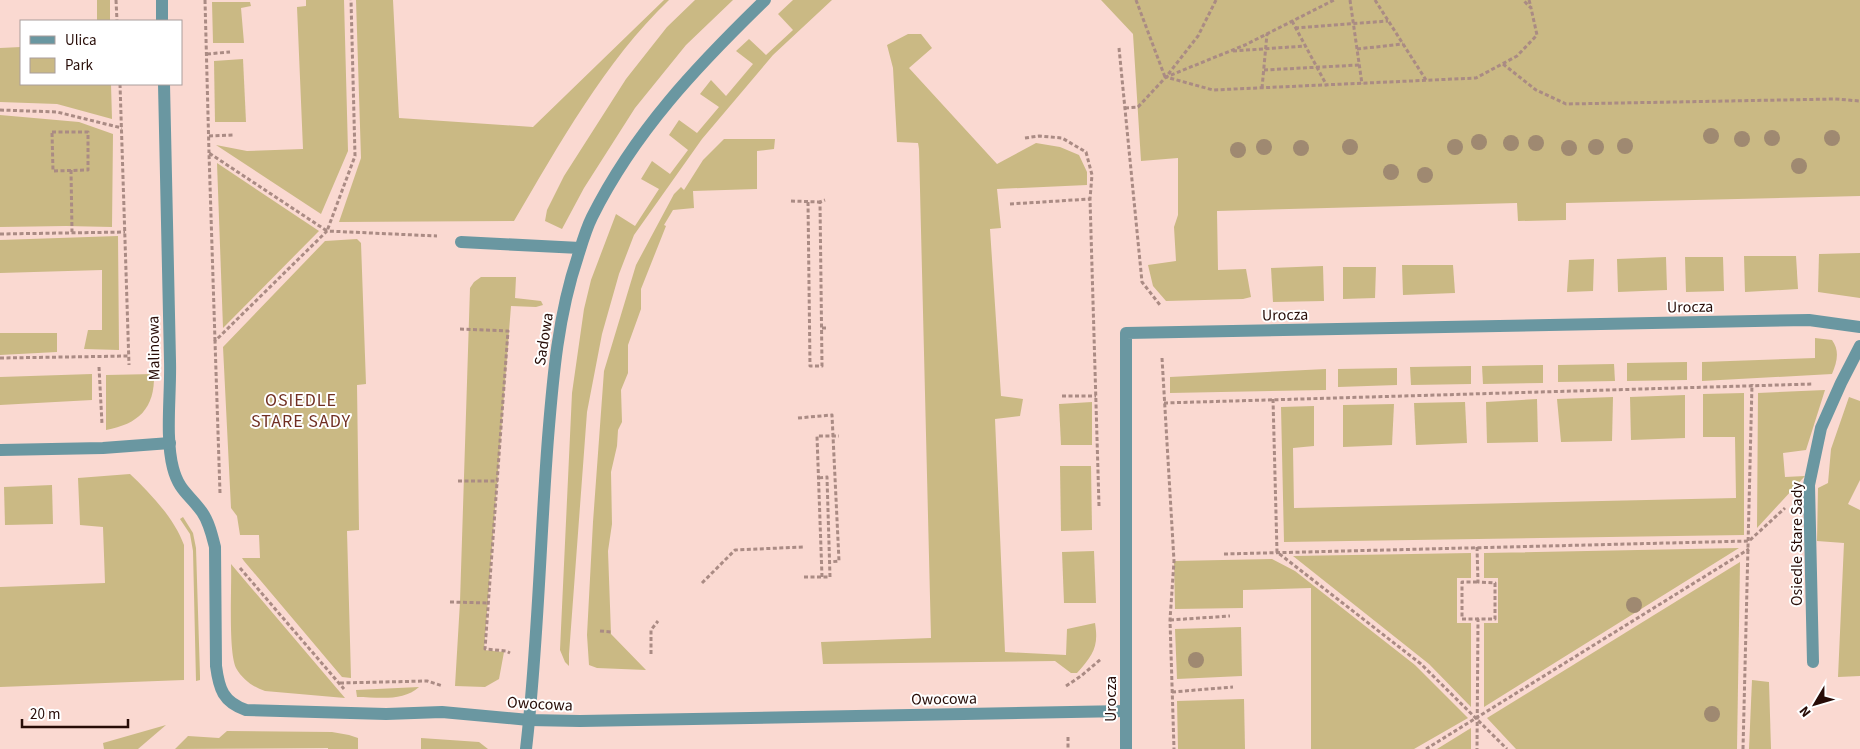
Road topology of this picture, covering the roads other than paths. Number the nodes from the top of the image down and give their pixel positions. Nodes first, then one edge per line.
1 (162, 0) edge
2 (765, 0) edge
3 (162, 20) edge
4 (164, 85) edge
5 (461, 242) dead end
6 (580, 248) junction
7 (1860, 326) edge
8 (1860, 346) edge
9 (170, 443) junction
10 (0, 450) edge
11 (1813, 662) dead end
12 (1126, 711) junction
13 (529, 720) junction
14 (526, 749) edge
15 (1126, 749) edge

1 - 3 street
2 - 6 street, Sadowa
4 - 9 street, Malinowa
5 - 6 street
6 - 13 street, Sadowa
7 - 12 street, Urocza
8 - 11 street, Osiedle Stare Sady
9 - 10 street
9 - 13 street, Owocowa
12 - 13 street, Owocowa
12 - 15 street, Urocza
13 - 14 street, Sadowa

